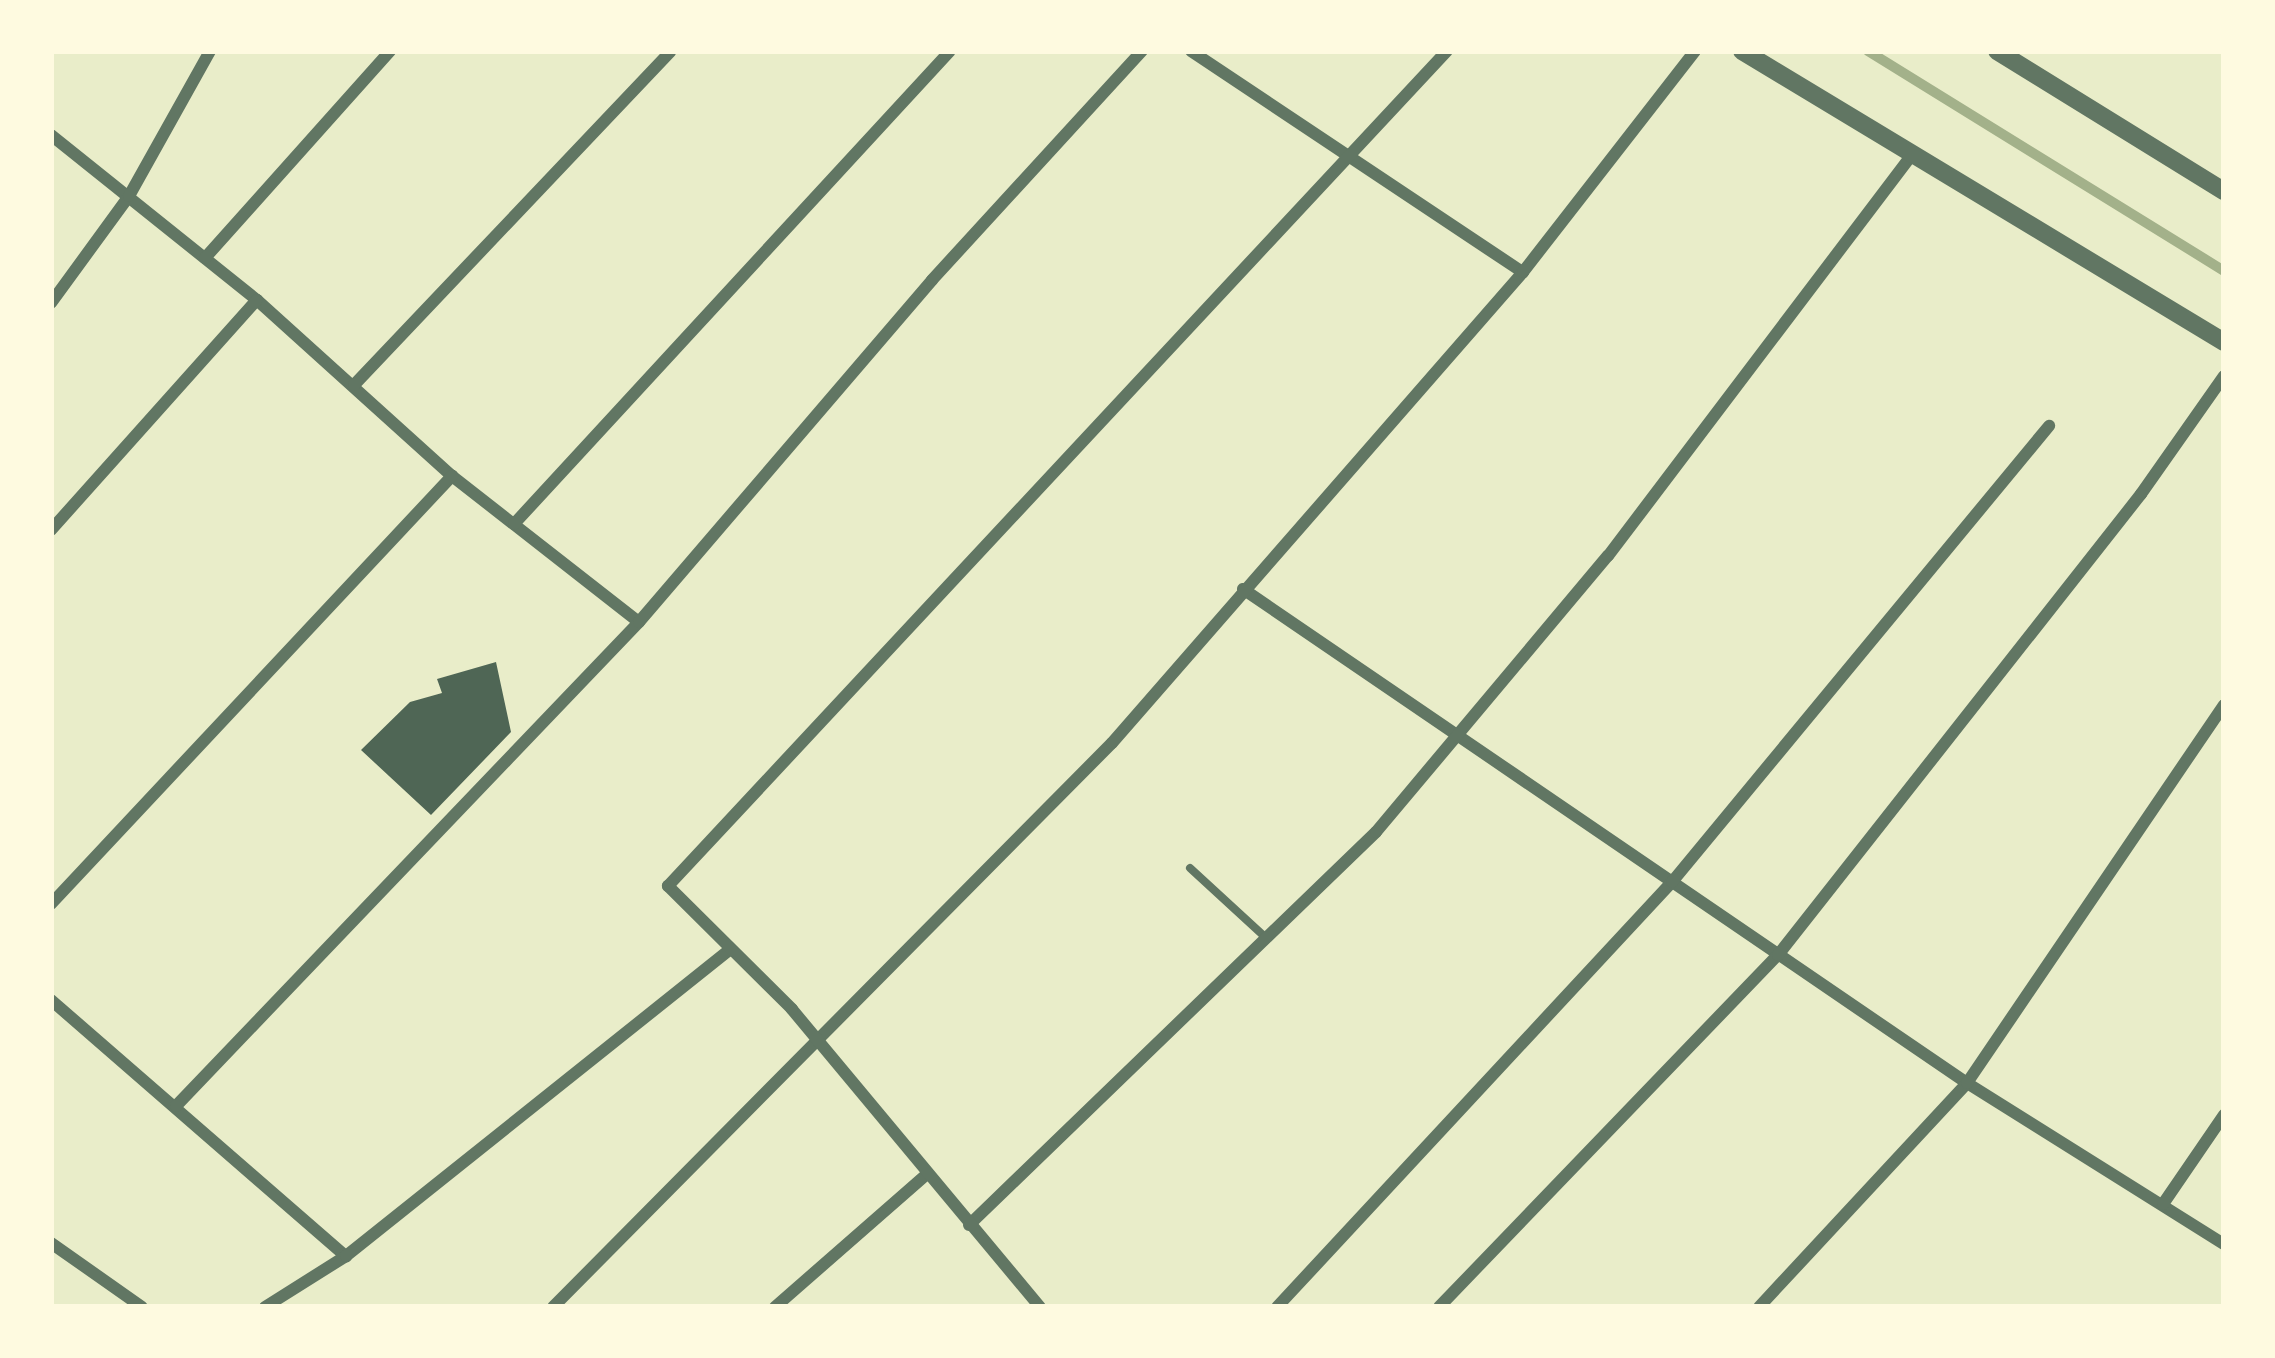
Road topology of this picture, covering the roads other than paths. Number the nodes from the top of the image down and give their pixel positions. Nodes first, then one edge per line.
1 (211, 51) edge
2 (390, 51) edge
3 (671, 51) edge
4 (950, 51) edge
5 (1142, 51) edge
6 (1191, 51) edge
7 (1447, 51) edge
8 (1695, 51) edge
9 (1742, 51) edge
10 (1997, 51) edge
11 (51, 135) edge
12 (1347, 155) junction
13 (1911, 156) junction
14 (2224, 191) edge
15 (130, 196) junction
16 (206, 258) junction
17 (1523, 272) junction
18 (257, 300) junction
19 (51, 303) edge
20 (2224, 342) edge
21 (2224, 376) edge
22 (354, 385) junction
23 (2049, 426) dead end
24 (452, 476) junction
25 (514, 524) junction
26 (51, 530) edge
27 (1244, 589) junction
28 (639, 622) junction
29 (2224, 705) edge
30 (1459, 734) junction
31 (1190, 868) dead end
32 (1672, 882) junction
33 (51, 904) edge
34 (1266, 938) junction
35 (731, 949) junction
36 (1778, 955) junction
37 (51, 1000) edge
38 (820, 1044) junction
39 (1967, 1083) junction
40 (176, 1106) junction
41 (2224, 1115) edge
42 (928, 1174) junction
43 (2163, 1204) junction
44 (969, 1225) junction
45 (51, 1243) edge
46 (2224, 1244) edge
47 (346, 1256) junction
48 (1035, 1306) edge
49 (142, 1307) edge
50 (265, 1307) edge
51 (553, 1307) edge
52 (775, 1307) edge
53 (1277, 1307) edge
54 (1439, 1307) edge
55 (1759, 1307) edge

1 - 15 street
2 - 16 street
3 - 22 street
4 - 25 street
5 - 28 street
6 - 12 street
7 - 12 street
8 - 17 street
9 - 13 street
10 - 14 street
11 - 15 street
12 - 17 street
12 - 35 street
13 - 20 street
13 - 30 street
15 - 16 street
15 - 19 street
16 - 18 street
17 - 27 street
18 - 22 street
18 - 26 street
21 - 36 street
22 - 24 street
23 - 32 street
24 - 25 street
24 - 33 street
25 - 28 street
27 - 30 street
27 - 38 street
28 - 40 street
29 - 39 street
30 - 32 street
30 - 34 street
31 - 34 lane
32 - 36 street
32 - 53 street
34 - 44 street
35 - 38 street
35 - 47 street
36 - 39 street
36 - 54 street
37 - 40 street
38 - 42 street
38 - 51 street
39 - 43 street
39 - 55 street
40 - 47 street
41 - 43 street
42 - 44 street
42 - 52 street
43 - 46 street
44 - 48 street
45 - 49 street
47 - 50 street

